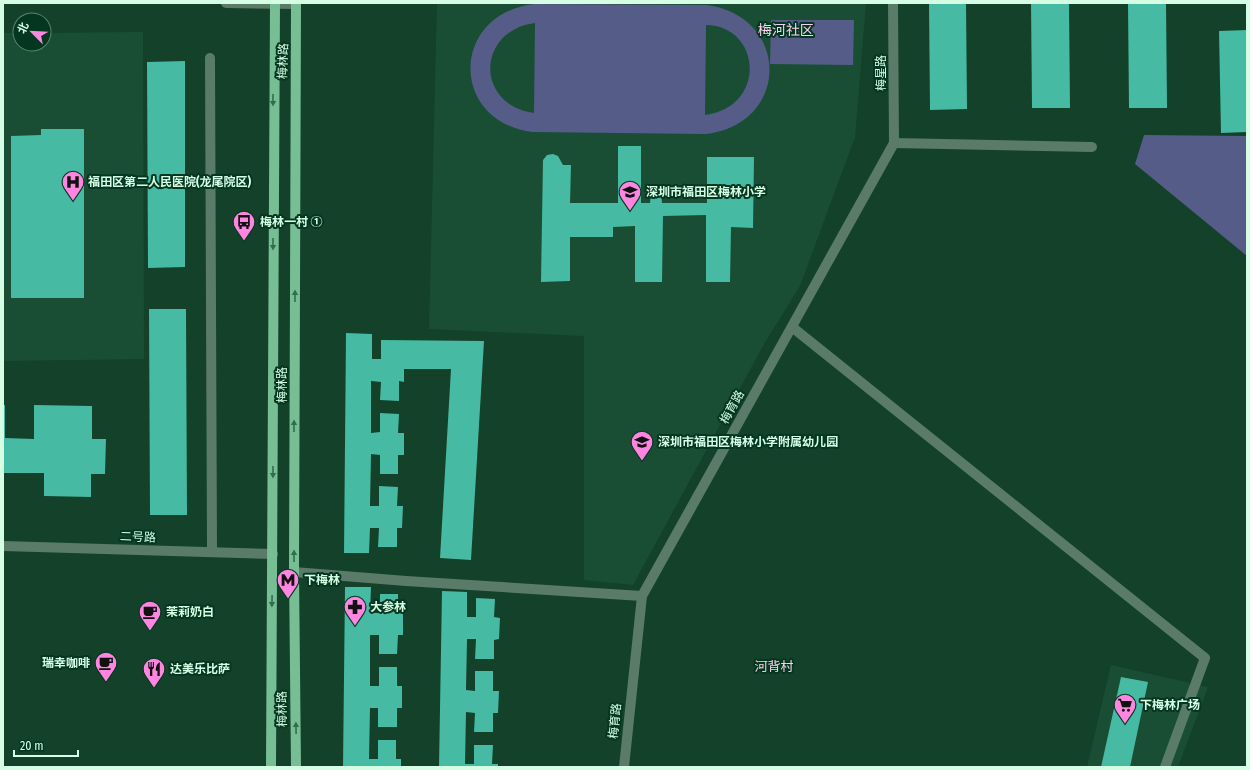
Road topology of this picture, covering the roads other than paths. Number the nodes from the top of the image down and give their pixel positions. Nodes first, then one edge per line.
1 (226, 3) edge
2 (893, 3) edge
3 (274, 4) edge
4 (296, 4) edge
5 (210, 58) dead end
6 (894, 143) junction
7 (1092, 147) dead end
8 (792, 326) junction
9 (3, 546) edge
10 (212, 552) junction
11 (273, 554) junction
12 (294, 572) junction
13 (642, 596) junction
14 (271, 767) edge
15 (296, 767) edge
16 (624, 767) edge
17 (1165, 767) edge

1 - 3 street
2 - 6 street, 梅星路
3 - 4 street
3 -> 11 main road, 梅林路
12 -> 4 main road, 梅林路
5 - 10 street
6 - 7 street
6 - 8 street, 梅育路
8 - 13 street, 梅育路
8 - 17 street
9 - 10 street, 二号路
10 - 11 street, 二号路
11 -> 14 main road, 梅林路
12 - 13 street
15 -> 12 main road, 梅林路
13 - 16 street, 梅育路

